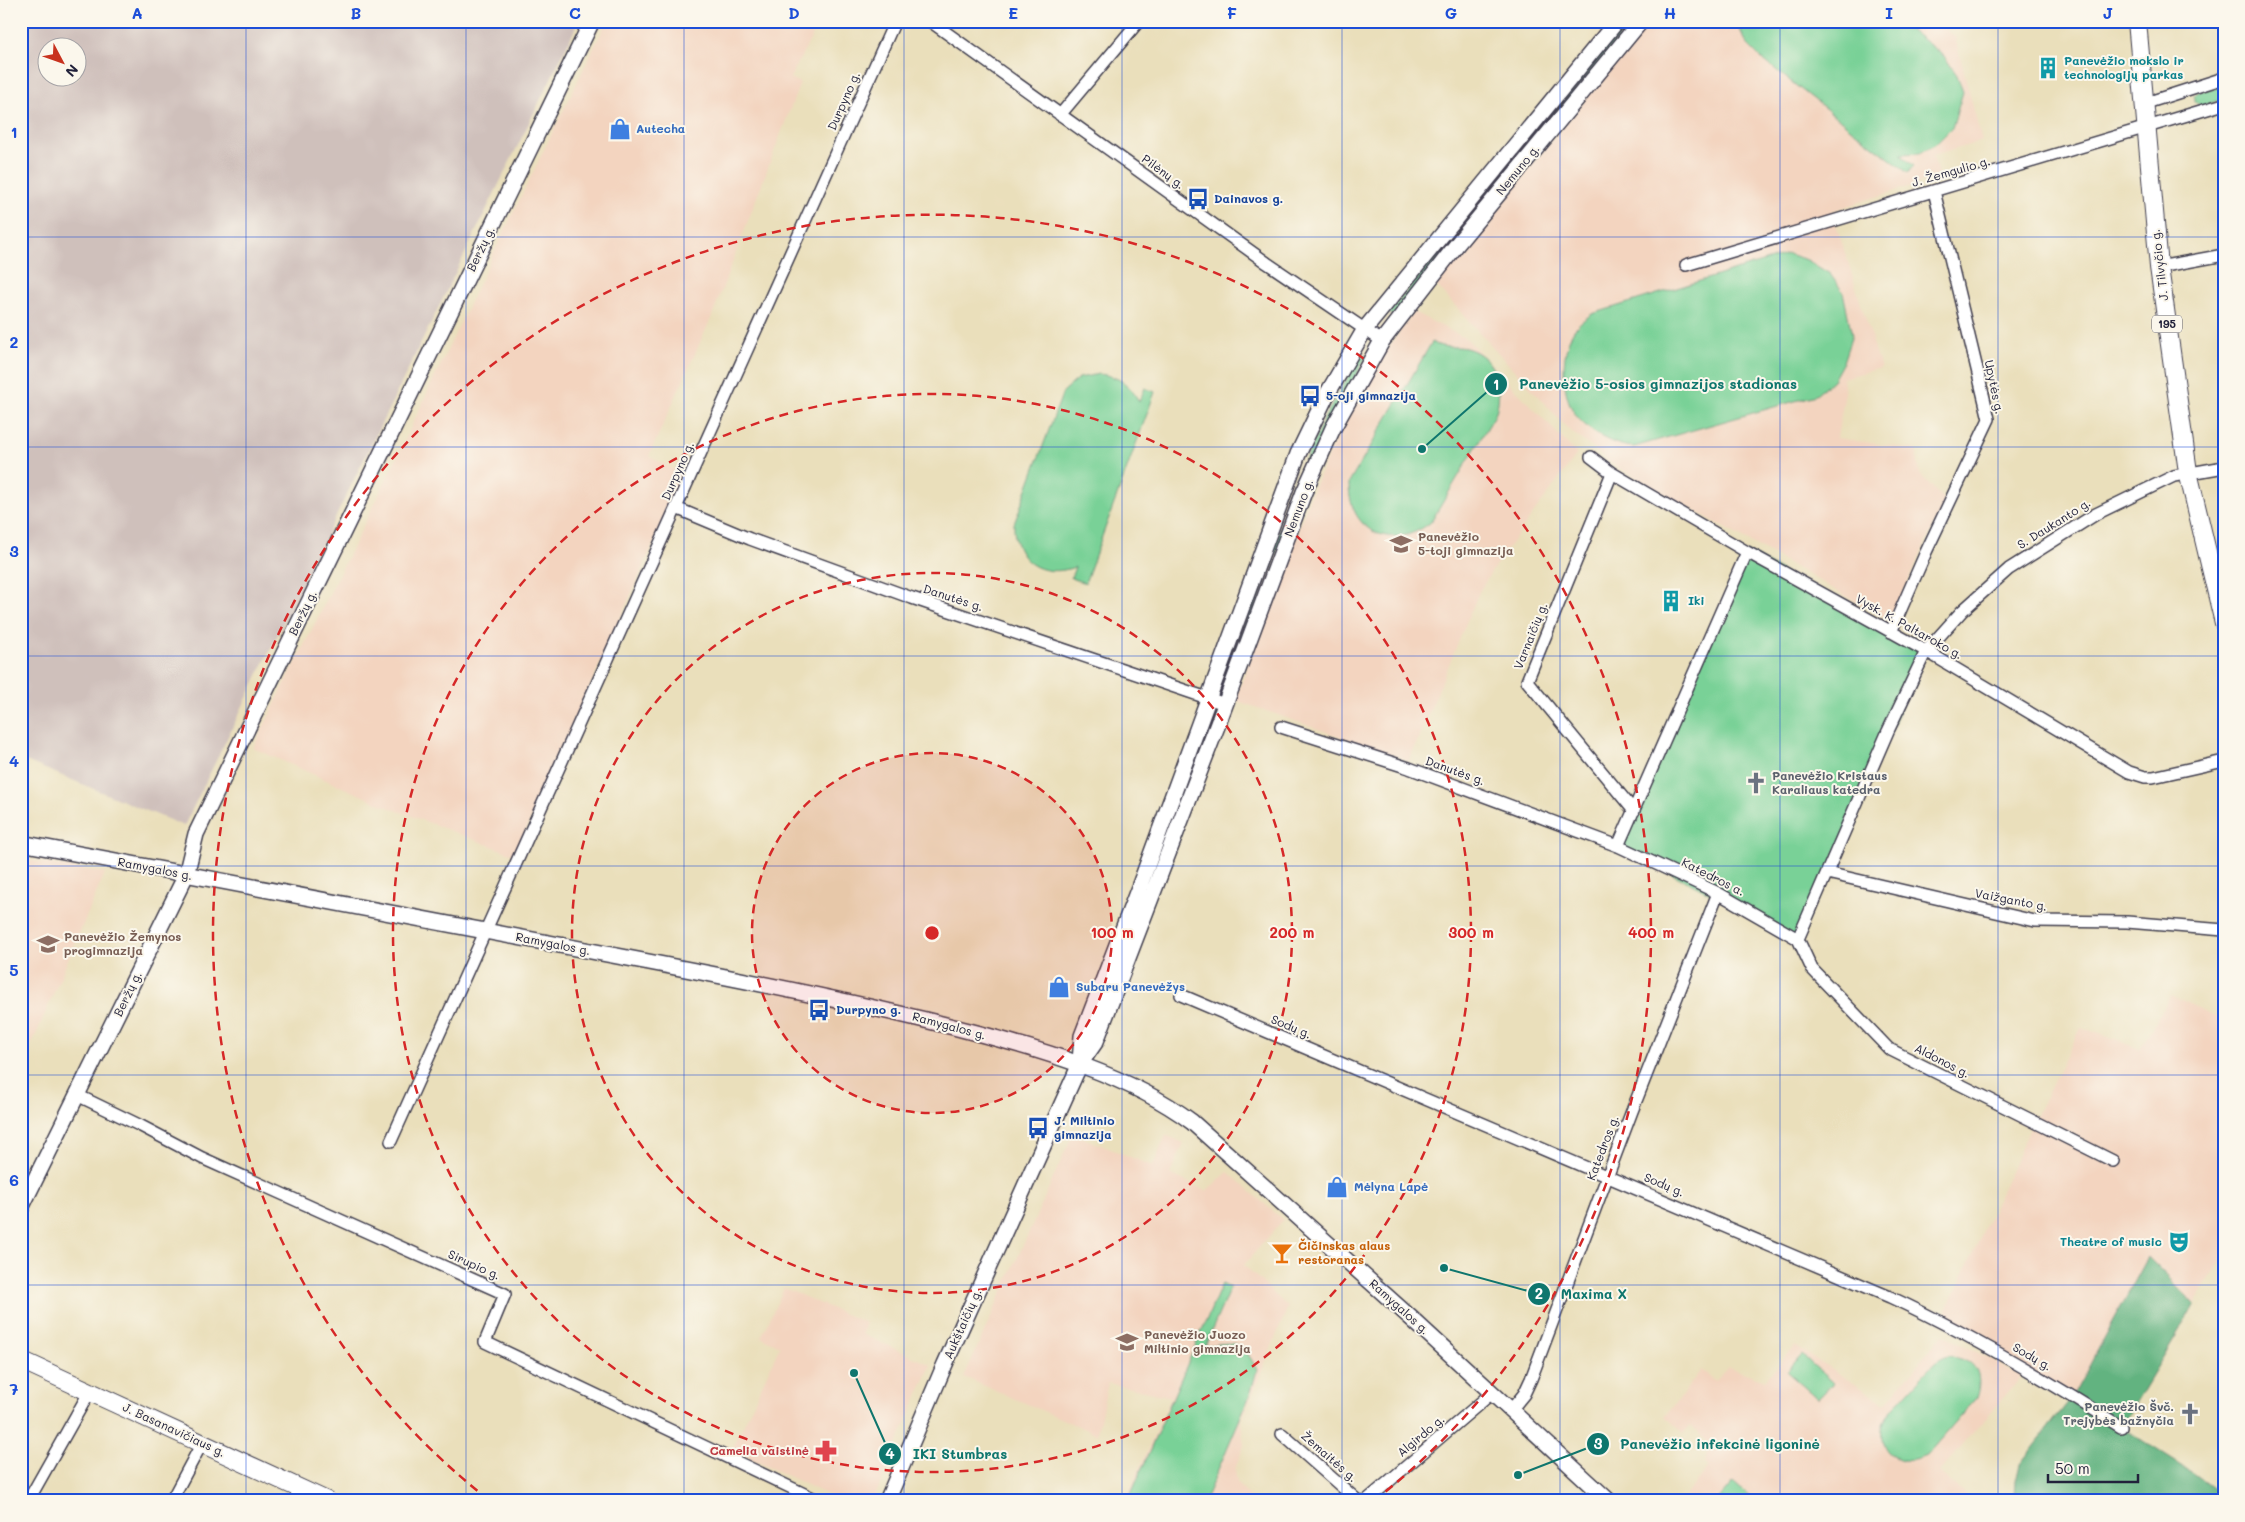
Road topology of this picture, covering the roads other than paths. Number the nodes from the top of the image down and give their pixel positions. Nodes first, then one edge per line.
1 (592, 21) edge
2 (895, 21) edge
3 (930, 21) edge
4 (1139, 21) edge
5 (1617, 21) edge
6 (1641, 21) edge
7 (2137, 21) edge
8 (2224, 78) edge
9 (2144, 104) junction
10 (2224, 104) edge
11 (1060, 115) junction
12 (2145, 129) junction
13 (1934, 191) junction
14 (2224, 255) edge
15 (1686, 265) dead end
16 (2159, 267) junction
17 (1365, 329) junction
18 (1382, 341) junction
19 (1591, 457) dead end
20 (2224, 467) edge
21 (2188, 472) junction
22 (1612, 473) junction
23 (676, 508) junction
24 (1747, 552) junction
25 (2224, 623) edge
26 (1891, 632) junction
27 (1926, 651) junction
28 (1207, 698) junction
29 (1226, 704) junction
30 (1281, 727) dead end
31 (2224, 761) edge
32 (1634, 811) junction
33 (21, 843) edge
34 (1618, 846) junction
35 (1827, 873) junction
36 (186, 875) junction
37 (1718, 893) junction
38 (2224, 930) edge
39 (486, 931) junction
40 (1798, 938) junction
41 (1181, 995) dead end
42 (1080, 1064) junction
43 (77, 1095) junction
44 (391, 1141) dead end
45 (1043, 1148) joint
46 (2113, 1161) dead end
47 (1608, 1176) junction
48 (21, 1208) edge
49 (21, 1360) edge
50 (90, 1391) junction
51 (1493, 1392) junction
52 (1511, 1410) junction
53 (2121, 1427) dead end
54 (1282, 1434) dead end
55 (202, 1443) junction
56 (1599, 1498) edge
57 (28, 1501) edge
58 (171, 1501) edge
59 (327, 1501) edge
60 (819, 1501) edge
61 (887, 1501) edge
62 (1358, 1501) edge
63 (1366, 1501) edge

1 - 36 main road, Beržų g.
2 - 23 street, Durpyno g.
3 - 11 street, Pilėnų g.
4 - 11 street
5 - 17 main road, Nemuno g.
6 - 18 main road, Nemuno g.
7 - 9 main road, J. Tilvyčio g. / 195
8 - 9 street
9 - 12 main road, J. Tilvyčio g. / 195
10 - 12 street, J. Žemgulio g.
11 - 17 street, Pilėnų g.
12 - 13 street, J. Žemgulio g.
12 - 16 main road, J. Tilvyčio g. / 195
13 - 15 street, J. Žemgulio g.
13 - 26 street, Upytės g.
14 - 16 street
16 - 21 main road, J. Tilvyčio g. / 195
17 - 18 street, Pilėnų g.
17 - 28 main road, Nemuno g.
18 - 29 main road, Nemuno g.
19 - 22 street, Vysk. K. Paltaroko g.
20 - 21 street, S. Daukanto g.
21 - 25 main road, J. Tilvyčio g. / 195
21 - 27 street, S. Daukanto g.
22 - 24 street, Vysk. K. Paltaroko g.
22 - 32 street, Varnaičių g.
23 - 28 street, Danutės g.
23 - 39 street, Durpyno g.
24 - 26 street, Vysk. K. Paltaroko g.
24 - 32 street
26 - 27 street, Vysk. K. Paltaroko g.
27 - 31 street, Vysk. K. Paltaroko g.
27 - 35 street
28 - 29 street, Danutės g.
28 - 42 main road, Nemuno g.
29 - 42 main road, Nemuno g.
30 - 34 street, Danutės g.
32 - 34 street
33 - 36 main road, Ramygalos g.
34 - 37 street, Katedros a.
35 - 38 street, Vaižganto g.
35 - 40 street
36 - 39 main road, Ramygalos g.
36 - 43 main road, Beržų g.
37 - 40 street, Katedros a.
37 - 47 street, Katedros g.
39 - 42 main road, Ramygalos g.
39 - 44 street, Durpyno g.
40 - 46 street, Aldonos g.
41 - 47 street, Sodų g.
42 - 45 main road, Nemuno g.
42 - 51 main road, Ramygalos g.
43 - 48 main road, Beržų g.
43 - 60 street, Sirupio g.
45 - 61 main road, Aukštaičių g.
47 - 52 street, Katedros g.
47 - 53 street, Sodų g.
49 - 50 main road, J. Basanavičiaus g.
50 - 55 main road, J. Basanavičiaus g.
50 - 57 street
51 - 52 main road, Ramygalos g.
51 - 63 street, Algirdo g.
52 - 56 main road, Ramygalos g.
54 - 62 street, Žemaitės g.
55 - 58 street
55 - 59 main road, J. Basanavičiaus g.

